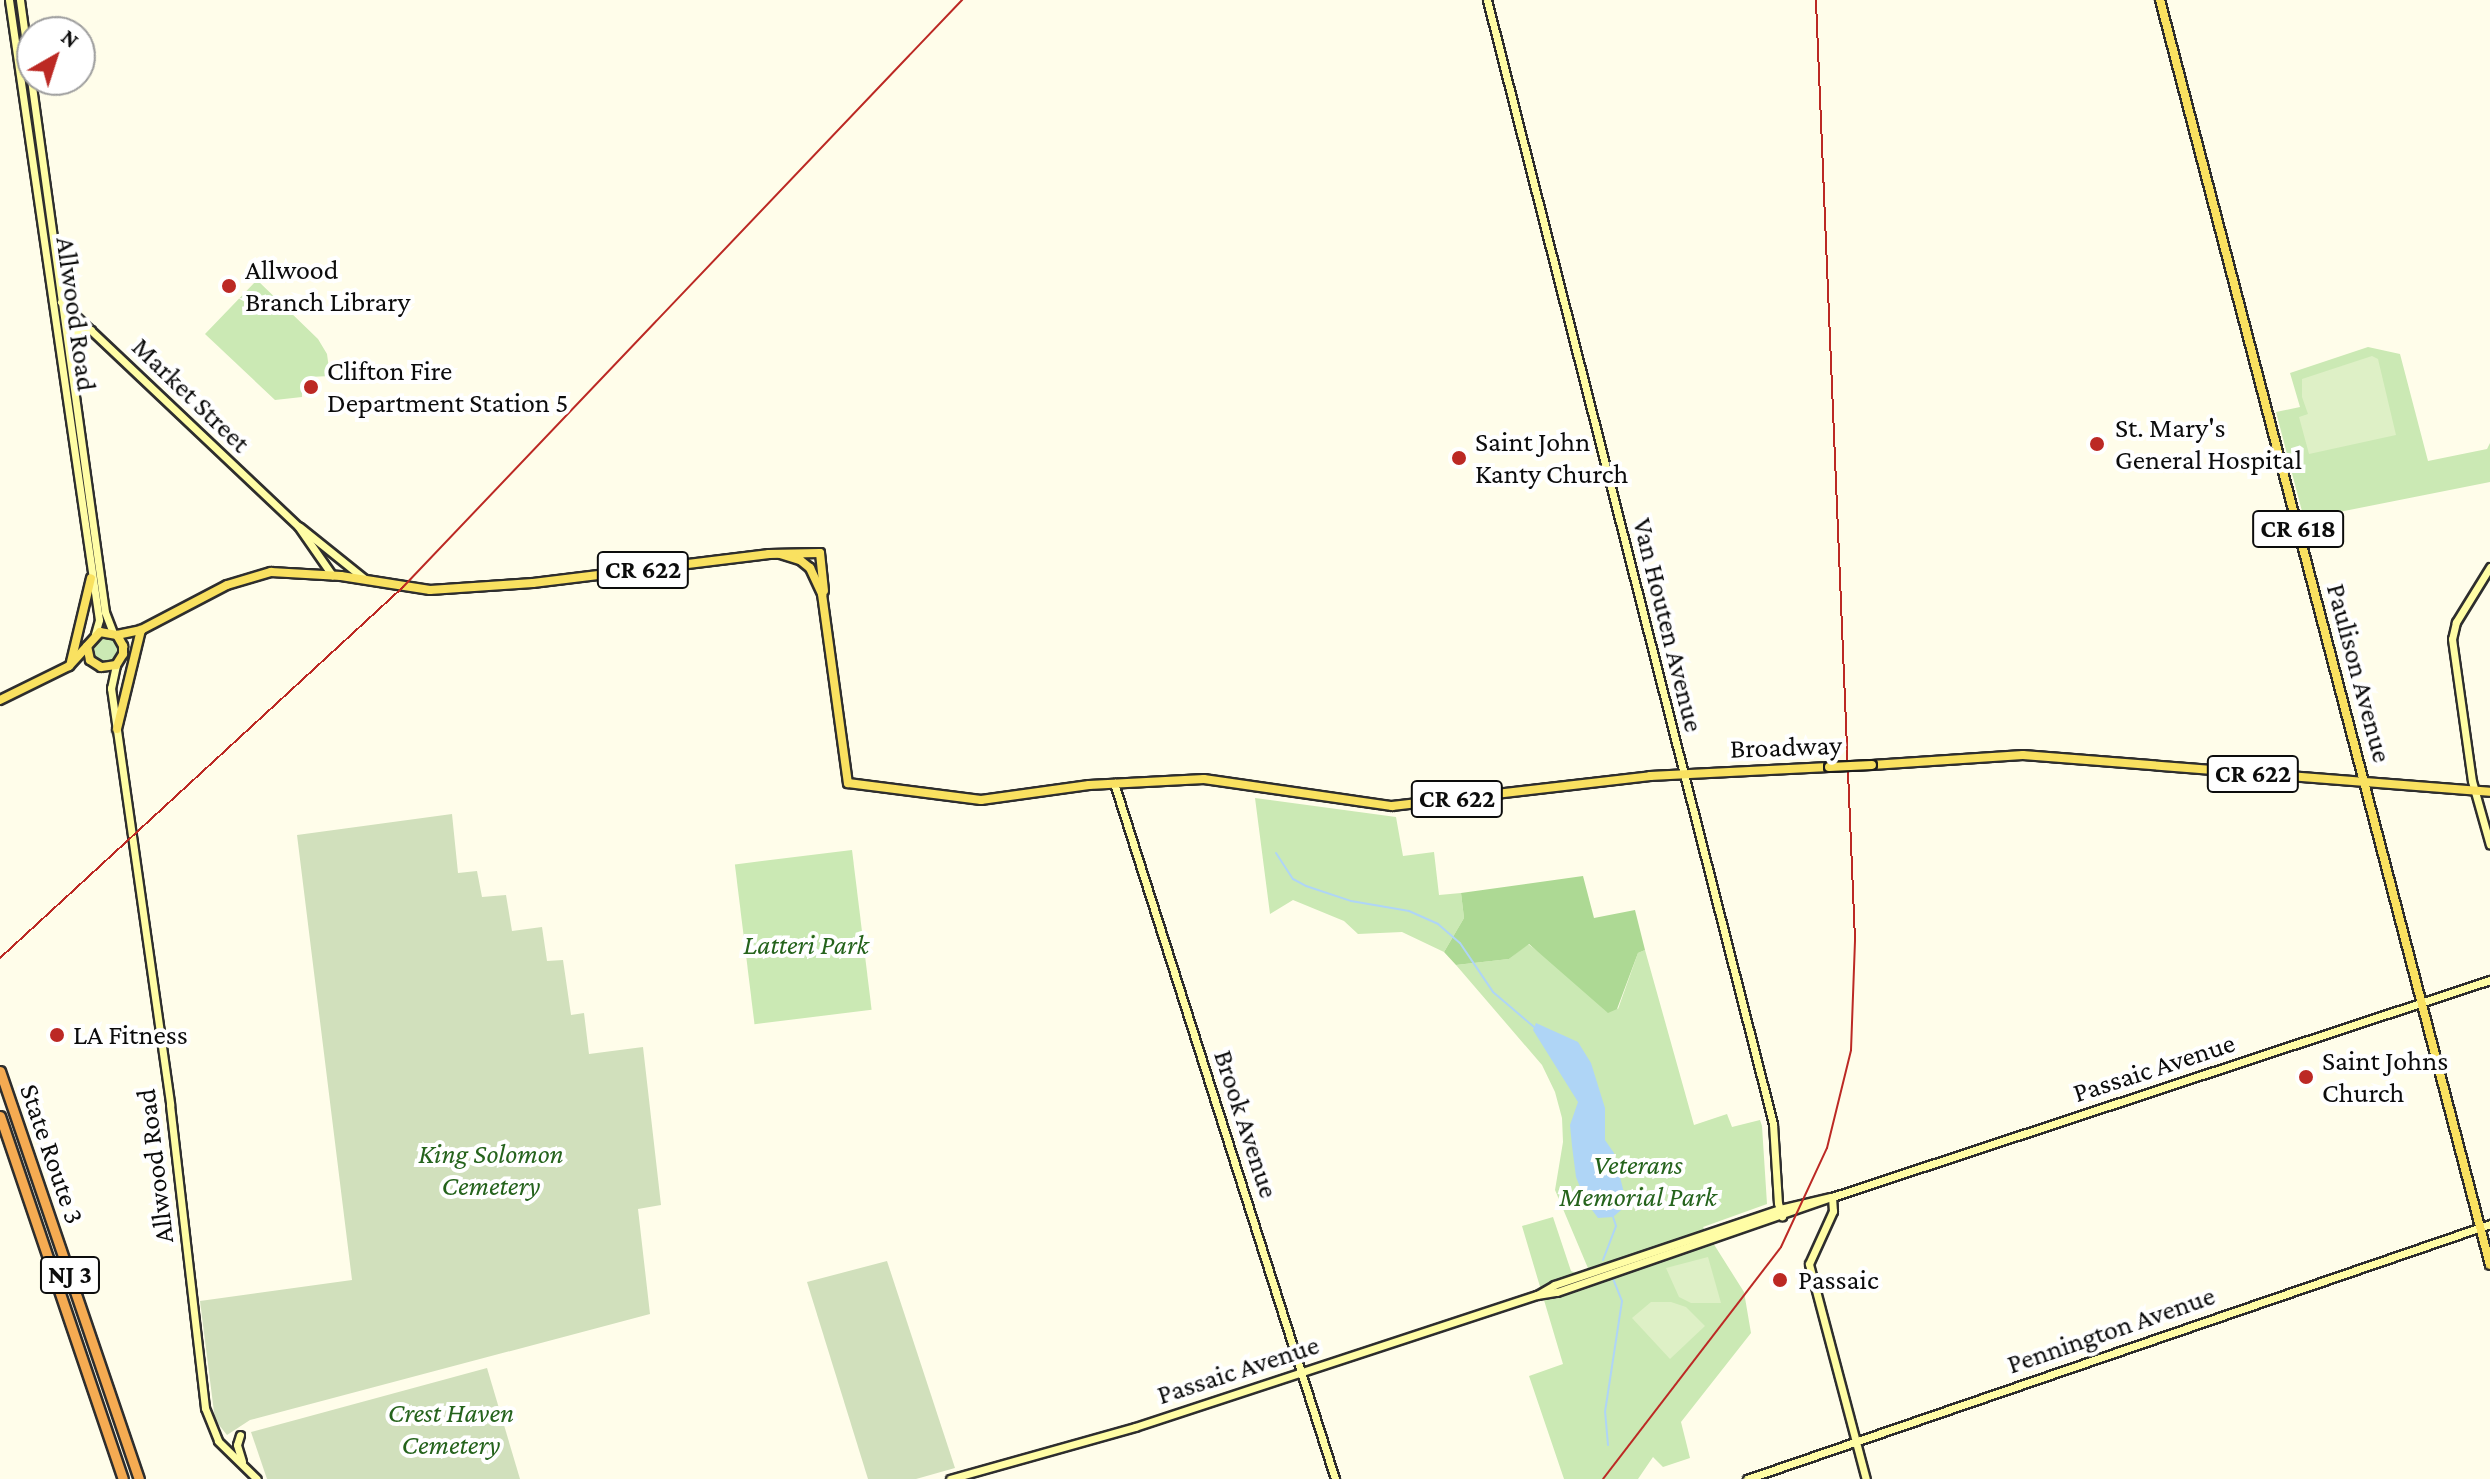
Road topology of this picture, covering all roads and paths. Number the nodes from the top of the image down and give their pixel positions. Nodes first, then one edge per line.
1 (9, 0) edge
2 (20, 0) edge
3 (1487, 0) edge
4 (2160, 0) edge
5 (52, 300) junction
6 (62, 302) junction
7 (91, 330) junction
8 (68, 342) junction
9 (298, 526) junction
10 (780, 554) junction
11 (2490, 567) edge
12 (332, 575) junction
13 (91, 578) junction
14 (368, 581) junction
15 (822, 594) junction
16 (141, 630) junction
17 (95, 634) junction
18 (115, 634) junction
19 (87, 646) junction
20 (124, 650) junction
21 (116, 665) junction
22 (69, 666) junction
23 (97, 666) junction
24 (111, 688) junction
25 (0, 700) edge
26 (117, 729) junction
27 (1682, 774) junction
28 (1114, 783) junction
29 (2365, 784) junction
30 (2474, 791) junction
31 (2490, 792) edge
32 (2490, 845) edge
33 (2490, 980) edge
34 (2422, 1002) junction
35 (0, 1071) edge
36 (0, 1116) edge
37 (1832, 1197) junction
38 (1781, 1213) junction
39 (2485, 1226) edge
40 (2490, 1265) edge
41 (1301, 1373) junction
42 (240, 1435) dead end
43 (1856, 1441) junction
44 (242, 1463) junction
45 (123, 1479) edge
46 (139, 1479) edge
47 (257, 1479) edge
48 (950, 1479) edge
49 (1335, 1479) edge
50 (1747, 1479) edge
51 (1866, 1479) edge

1 - 5 main road, Allwood Road
2 - 6 main road, Allwood Road
3 - 27 main road, Van Houten Avenue
4 - 29 main road, Paulison Avenue / CR 618
5 - 6 main road
5 - 13 main road, Allwood Road
6 - 7 main road, Market Street
6 - 8 main road, Allwood Road
7 - 8 main road
7 - 9 main road, Market Street
8 - 18 main road, Allwood Road
9 - 12 main road, Market Street
9 - 14 main road, Market Street
10 - 14 main road, CR 622
10 - 15 main road, CR 622
10 - 15 main road, CR 622
11 - 30 main road
12 - 14 main road, CR 622
12 - 16 main road, CR 622
13 - 17 main road, Allwood Road
13 - 22 main road
15 - 28 main road, Broadway / CR 622
16 - 18 main road, CR 622
16 - 20 main road, CR 622
16 - 26 main road
17 - 18 main road
17 - 19 main road
18 - 20 main road
19 - 22 main road
19 - 23 main road
20 - 21 main road
21 - 23 main road
21 - 24 main road, Allwood Road
22 - 23 main road
22 - 25 main road
23 - 24 main road, Allwood Road
24 - 26 main road, Allwood Road
26 - 44 main road, Allwood Road
27 - 28 main road, Broadway / CR 622
27 - 29 main road, Broadway / CR 622, bridge
27 - 38 main road, Van Houten Avenue
28 - 41 main road, Brook Avenue
29 - 30 main road, Broadway / CR 622
29 - 34 main road, Paulison Avenue / CR 618
30 - 31 main road, Broadway / CR 622
30 - 32 main road
33 - 34 main road, Passaic Avenue
34 - 37 main road, Passaic Avenue
34 - 39 main road, Paulison Avenue / CR 618
35 - 46 highway, State Route 3 / NJ 3
36 - 45 highway, State Route 3 / NJ 3
37 - 38 main road, Passaic Avenue
37 - 43 main road
38 - 41 main road, Passaic Avenue
39 - 40 main road, Paulison Avenue / CR 618
39 - 43 main road, Pennington Avenue
41 - 48 main road, Passaic Avenue
41 - 49 main road, Brook Avenue
42 - 44 main road
43 - 50 main road, Pennington Avenue
43 - 51 main road
44 - 47 main road, Allwood Road

